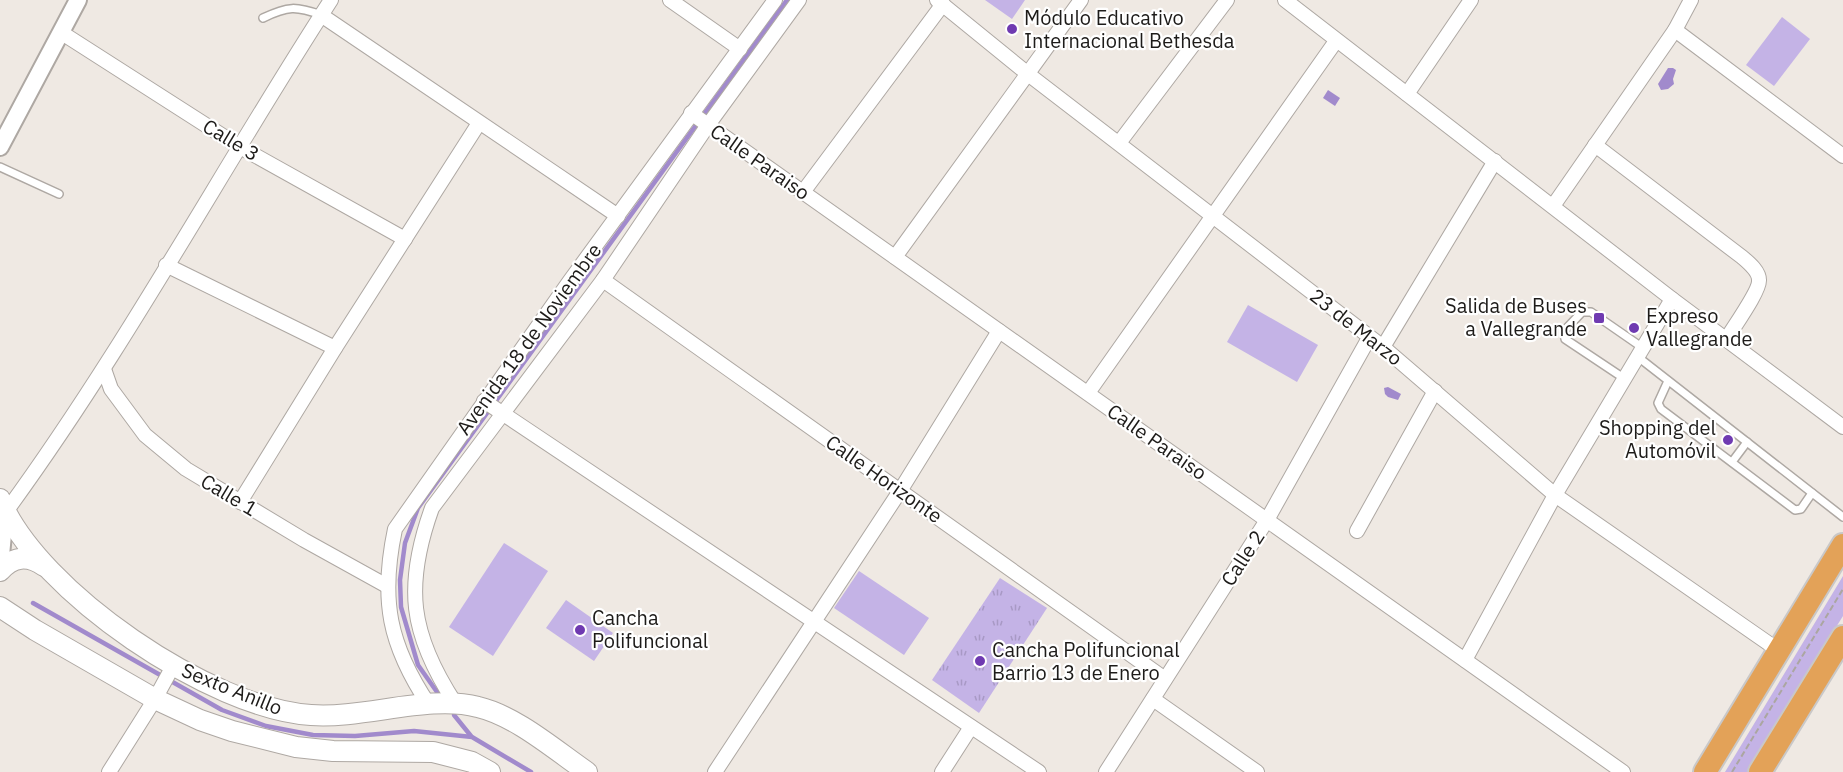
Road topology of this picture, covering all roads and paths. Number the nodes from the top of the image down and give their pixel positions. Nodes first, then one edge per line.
1 (78, 0) edge
2 (331, 0) edge
3 (670, 0) edge
4 (775, 0) edge
5 (799, 0) edge
6 (1081, 0) edge
7 (1227, 0) edge
8 (1285, 0) edge
9 (1471, 0) edge
10 (1691, 0) edge
11 (940, 2) edge
12 (321, 15) junction
13 (263, 18) dead end
14 (1675, 30) junction
15 (62, 33) junction
16 (1336, 41) junction
17 (740, 49) junction
18 (1028, 74) junction
19 (1407, 94) junction
20 (700, 119) junction
21 (479, 123) junction
22 (1119, 143) junction
23 (1595, 145) junction
24 (0, 147) edge
25 (240, 147) junction
26 (1843, 156) edge
27 (1495, 161) junction
28 (0, 167) edge
29 (803, 192) junction
30 (59, 194) dead end
31 (1553, 206) junction
32 (618, 216) junction
33 (1213, 216) junction
34 (405, 239) junction
35 (895, 257) junction
36 (166, 266) junction
37 (603, 280) junction
38 (1672, 299) junction
39 (999, 331) junction
40 (1370, 338) junction
41 (1726, 340) junction
42 (1383, 347) junction
43 (335, 348) junction
44 (1640, 353) junction
45 (104, 369) junction
46 (1624, 379) junction
47 (1668, 381) junction
48 (1435, 391) junction
49 (1088, 393) junction
50 (494, 407) junction
51 (1843, 428) edge
52 (1747, 442) junction
53 (1732, 462) junction
54 (900, 490) junction
55 (1812, 493) junction
56 (1555, 495) junction
57 (240, 502) junction
58 (3, 506) edge
59 (1843, 517) edge
60 (1267, 520) junction
61 (1358, 531) dead end
62 (1843, 545) edge
63 (0, 566) edge
64 (44, 566) junction
65 (0, 571) edge
66 (387, 586) junction
67 (1843, 589) edge
68 (0, 607) edge
69 (814, 623) junction
70 (1843, 637) edge
71 (1778, 650) junction
72 (1465, 660) junction
73 (172, 669) junction
74 (1165, 679) junction
75 (158, 694) junction
76 (1153, 699) junction
77 (455, 703) junction
78 (429, 705) junction
79 (971, 727) junction
80 (109, 772) edge
81 (490, 772) edge
82 (587, 772) edge
83 (715, 772) edge
84 (942, 772) edge
85 (1039, 772) edge
86 (1106, 772) edge
87 (1257, 772) edge
88 (1623, 772) edge
89 (1705, 772) edge
90 (1732, 772) edge
91 (1760, 772) edge

1 - 15 street
2 - 12 street
3 - 17 street
4 - 17 street, Avenida 18 de Noviembre
5 - 20 street, Avenida 18 de Noviembre
6 - 18 street
7 - 22 street
8 - 16 street
9 - 19 street
10 - 14 street
11 - 18 street, 23 de Marzo
11 - 29 street
12 - 13 lane
12 - 21 street
12 - 25 street
14 - 23 street
14 - 26 street
15 - 24 street
15 - 25 street, Calle 3
16 - 19 street
16 - 33 street
17 - 20 street, Avenida 18 de Noviembre
18 - 22 street, 23 de Marzo
18 - 35 street
19 - 27 street
20 - 29 street, Calle Paraiso
20 - 32 street, Avenida 18 de Noviembre
20 - 37 street, Avenida 18 de Noviembre
21 - 32 street
21 - 34 street
22 - 33 street, 23 de Marzo
23 - 31 street
23 - 41 street
25 - 34 street, Calle 3
25 - 36 street
27 - 31 street
27 - 42 street
28 - 30 lane
29 - 35 street, Calle Paraiso
31 - 38 street
32 - 50 street, Avenida 18 de Noviembre
33 - 40 street, 23 de Marzo
33 - 49 street
34 - 43 street
35 - 39 street, Calle Paraiso
36 - 43 street
36 - 45 street
37 - 50 street, Avenida 18 de Noviembre
37 - 54 street, Calle Horizonte
38 - 41 street
38 - 44 street
39 - 49 street, Calle Paraiso
39 - 54 street
40 - 42 street, 23 de Marzo
40 - 60 street, Calle 2
41 - 51 street
42 - 48 street, 23 de Marzo
43 - 57 street
44 - 46 street
44 - 46 lane
44 - 47 lane
45 - 57 street, Calle 1
45 - 58 street
46 - 56 street
47 - 52 lane
47 - 53 lane
48 - 56 street, 23 de Marzo
48 - 61 street
49 - 60 street, Calle Paraiso
50 - 66 street, Avenida 18 de Noviembre
50 - 69 street
50 - 77 street, Avenida 18 de Noviembre
52 - 53 lane
52 - 55 lane
53 - 55 lane
54 - 69 street
54 - 74 street, Calle Horizonte
55 - 59 lane
56 - 71 street, 23 de Marzo
56 - 72 street
57 - 66 street, Calle 1
58 - 63 street
58 - 64 main road, Sexto Anillo
60 - 72 street, Calle Paraiso
60 - 74 street, Calle 2
62 - 71 highway
64 - 65 main road
64 - 73 main road, Sexto Anillo
66 - 78 street, Avenida 18 de Noviembre
67 - 90 path
68 - 75 main road, Sexto Anillo
69 - 79 street
69 - 83 street
70 - 91 highway
71 - 89 highway
72 - 88 street, Calle Paraiso
73 - 75 street
73 - 78 main road, Sexto Anillo
74 - 76 street, Calle 2
75 - 80 street
75 - 81 main road, Sexto Anillo
76 - 86 street, Calle 2
76 - 87 street
77 - 78 main road, Sexto Anillo
77 - 82 main road, Sexto Anillo
79 - 84 street
79 - 85 street

